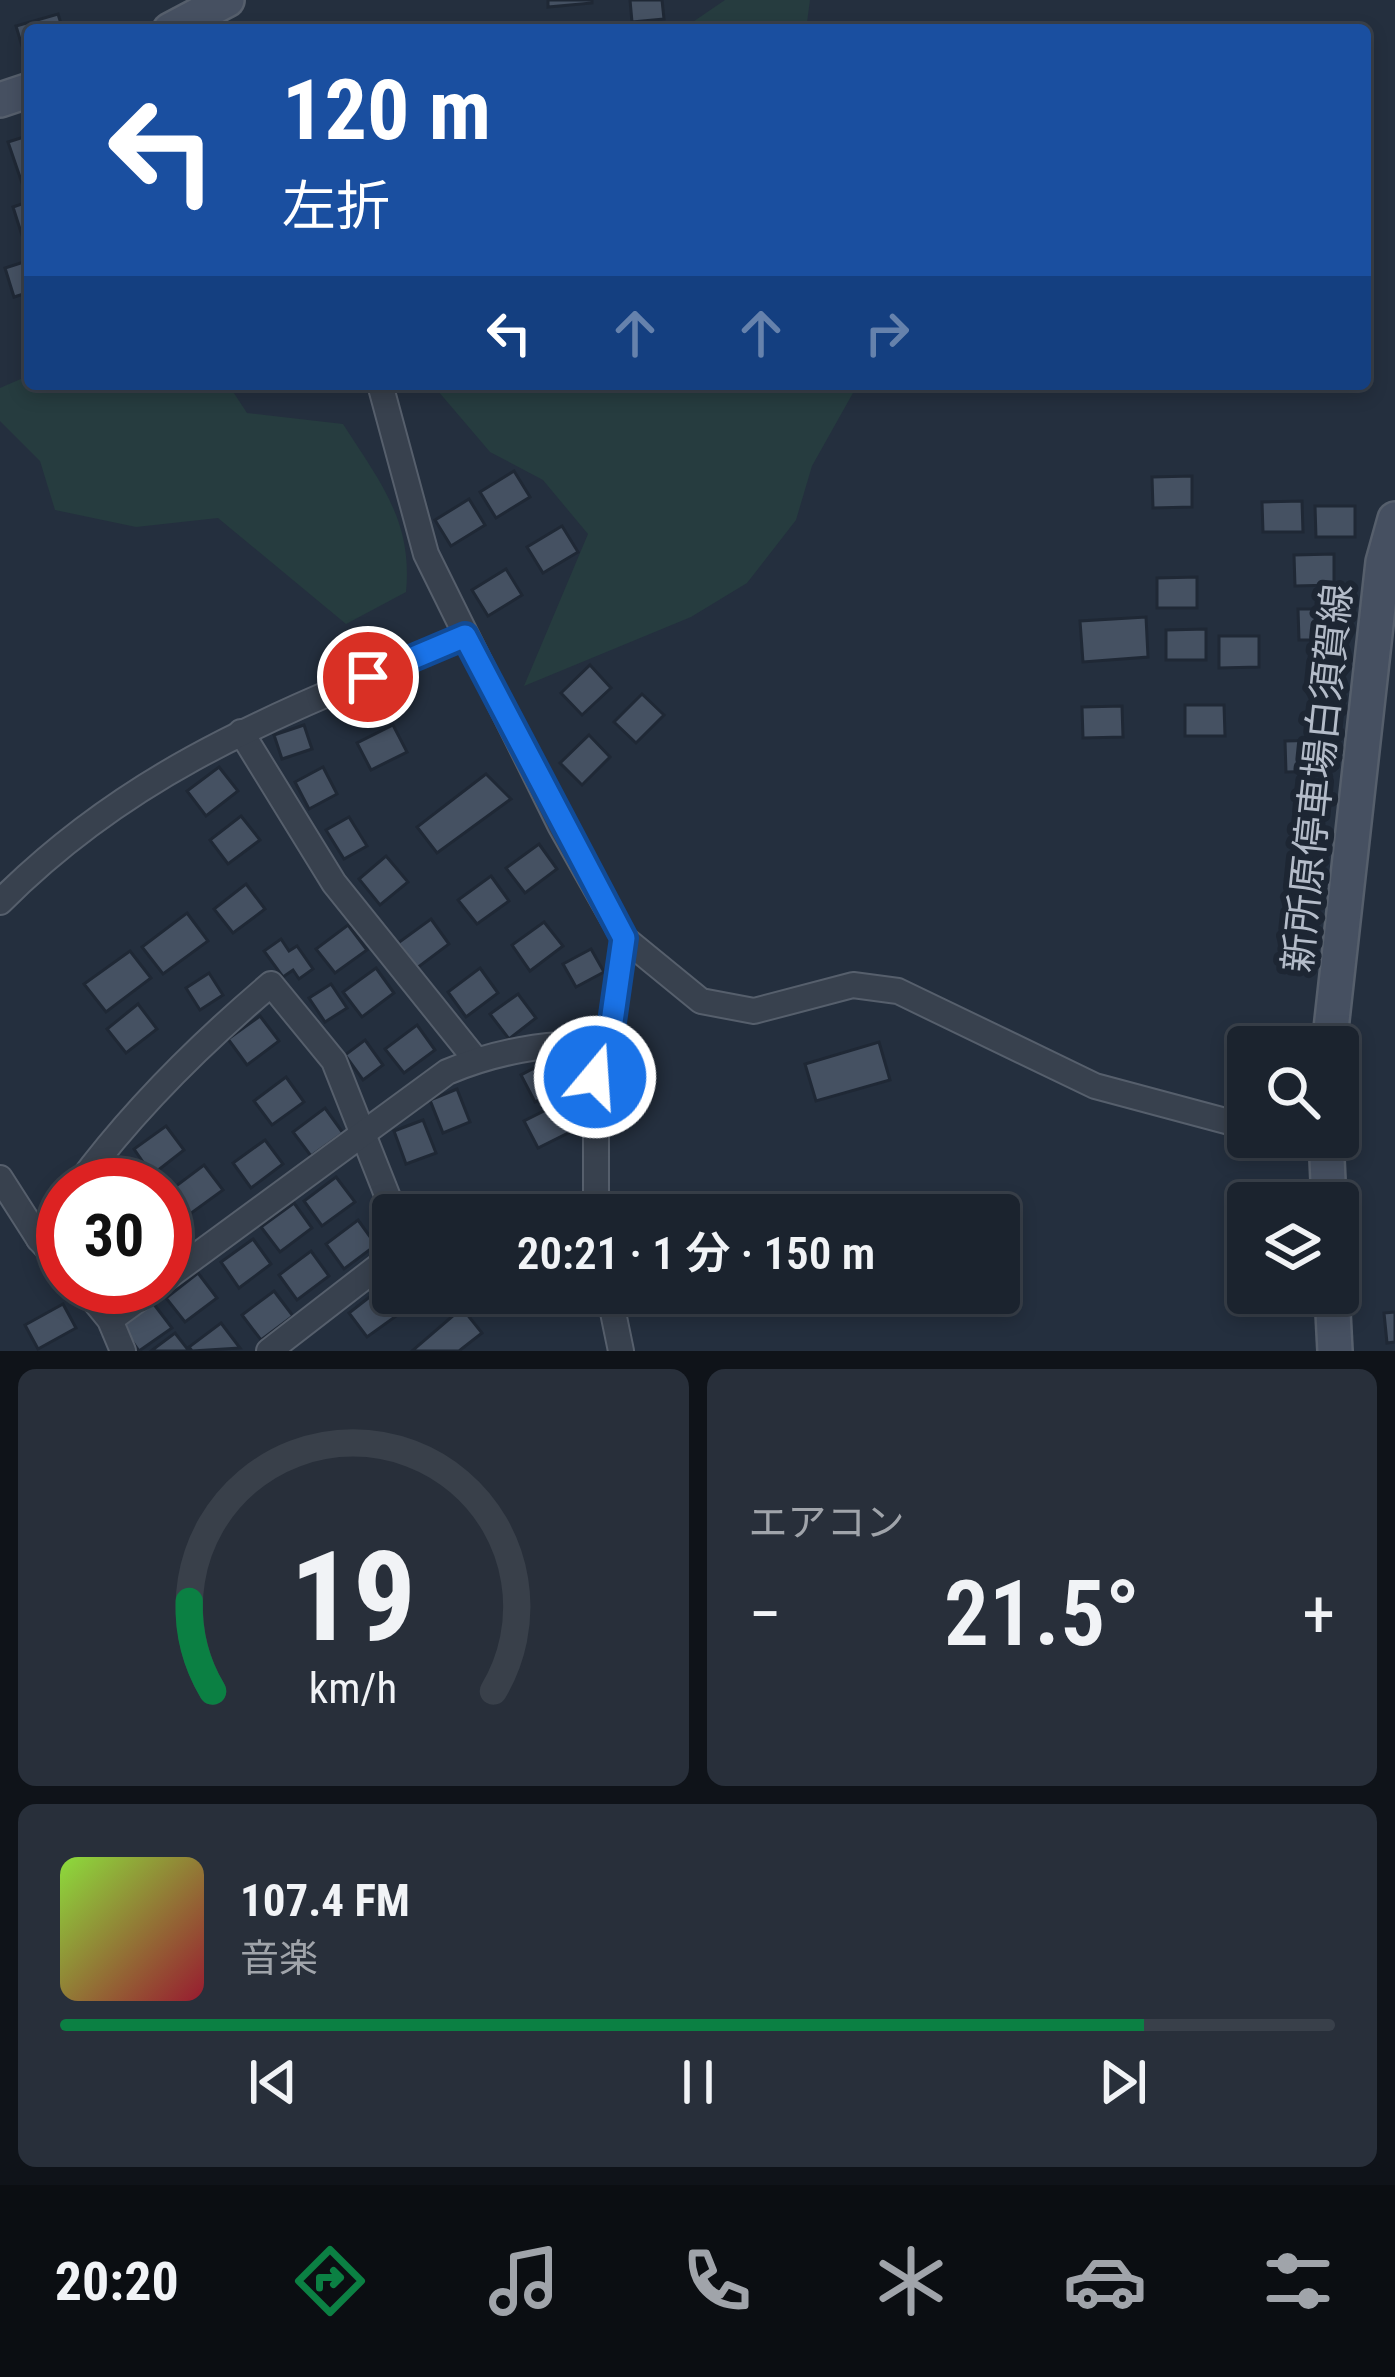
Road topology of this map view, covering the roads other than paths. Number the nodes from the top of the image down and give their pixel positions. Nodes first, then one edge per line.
1 (216, 10) edge
2 (184, 24) edge
3 (382, 390) edge
4 (1395, 519) edge
5 (465, 636) junction
6 (241, 732) junction
7 (0, 902) edge
8 (624, 938) junction
9 (1331, 1026) edge
10 (596, 1046) junction
11 (476, 1060) junction
12 (1227, 1121) edge
13 (365, 1131) junction
14 (98, 1158) edge
15 (0, 1178) edge
16 (388, 1194) edge
17 (596, 1194) edge
18 (36, 1234) edge
19 (192, 1259) edge
20 (372, 1271) edge
21 (105, 1314) edge
22 (118, 1314) edge
23 (613, 1314) edge
24 (1334, 1314) edge
25 (110, 1320) junction
26 (123, 1351) edge
27 (268, 1351) edge
28 (621, 1351) edge
29 (1335, 1351) edge

1 - 2 main road
3 - 5 street
4 - 9 main road, 新所原停車場白須賀線
5 - 6 street
5 - 8 street
6 - 7 street
6 - 11 street
8 - 10 street
8 - 12 street
10 - 11 street
10 - 17 street
11 - 13 street
13 - 14 street
13 - 16 street
13 - 19 street
15 - 18 street
20 - 27 street
21 - 25 street
22 - 25 street
23 - 28 street
24 - 29 main road
25 - 26 street

